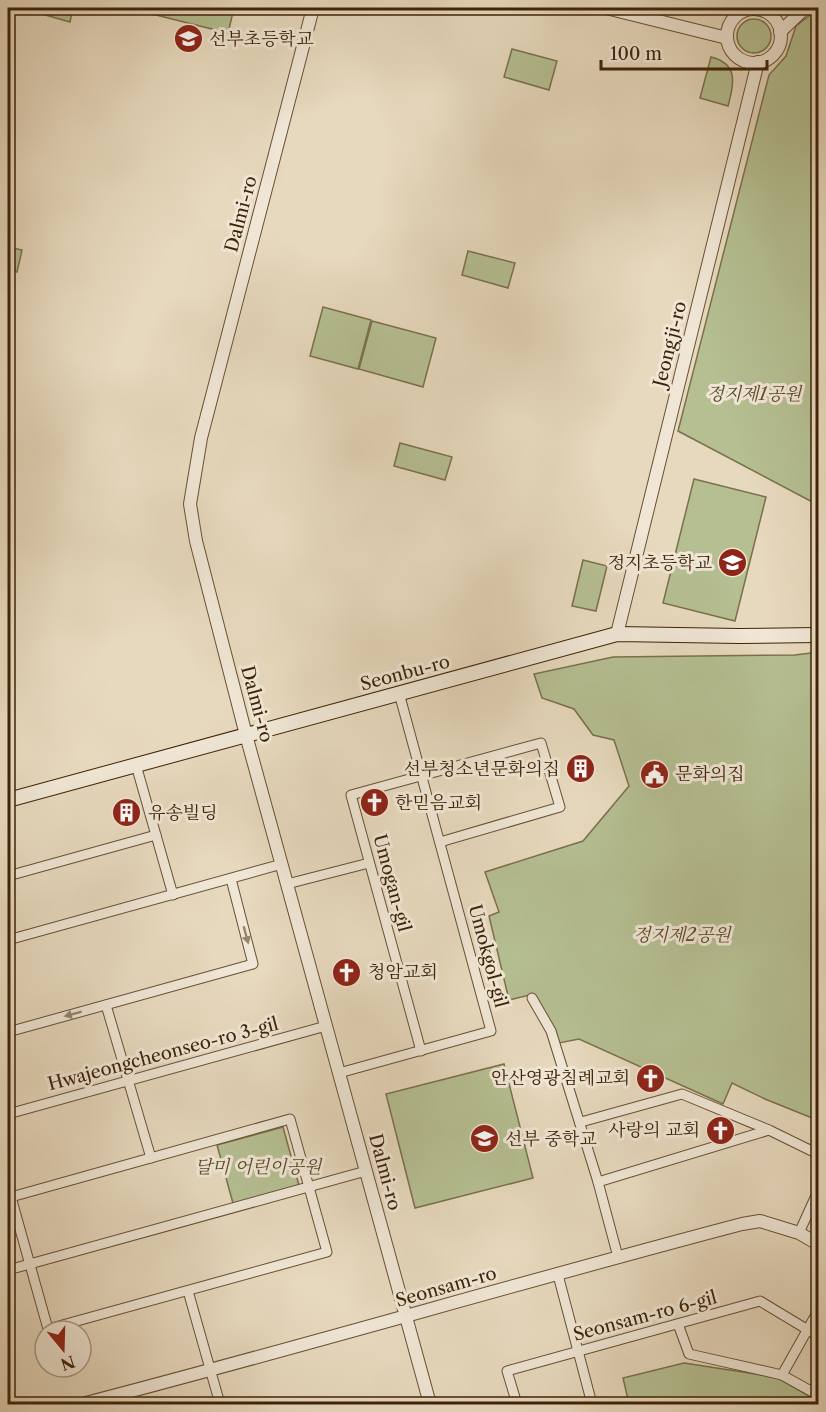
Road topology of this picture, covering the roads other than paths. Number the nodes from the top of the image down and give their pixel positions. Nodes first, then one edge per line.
1 (313, 8) edge
2 (606, 8) edge
3 (805, 8) edge
4 (745, 9) edge
5 (780, 32) junction
6 (727, 38) junction
7 (758, 62) junction
8 (616, 634) junction
9 (819, 635) edge
10 (399, 693) junction
11 (246, 735) junction
12 (136, 765) junction
13 (422, 776) junction
14 (8, 800) edge
15 (156, 835) junction
16 (440, 842) junction
17 (369, 863) junction
18 (282, 864) junction
19 (8, 876) edge
20 (231, 879) junction
21 (287, 884) junction
22 (173, 895) junction
23 (8, 940) edge
24 (532, 998) dead end
25 (106, 1005) junction
26 (326, 1026) junction
27 (8, 1032) edge
28 (421, 1051) junction
29 (339, 1073) junction
30 (129, 1081) junction
31 (8, 1114) edge
32 (580, 1122) junction
33 (769, 1130) junction
34 (819, 1154) edge
35 (151, 1158) junction
36 (366, 1171) junction
37 (598, 1182) junction
38 (309, 1187) junction
39 (819, 1191) edge
40 (799, 1233) junction
41 (819, 1244) edge
42 (618, 1257) junction
43 (30, 1264) junction
44 (8, 1270) edge
45 (558, 1275) junction
46 (188, 1291) junction
47 (819, 1311) edge
48 (406, 1317) junction
49 (678, 1324) junction
50 (808, 1329) junction
51 (819, 1336) edge
52 (578, 1352) junction
53 (210, 1371) junction
54 (782, 1375) junction
55 (819, 1395) edge
56 (82, 1404) edge
57 (219, 1404) edge
58 (430, 1404) edge
59 (517, 1404) edge
60 (592, 1404) edge

1 - 11 street, Dalmi-ro
2 - 6 street
3 - 5 street
4 - 5 street
4 - 6 street
5 - 7 street
6 - 7 street
7 - 8 street, Jeongji-ro
8 - 9 main road, Seonbu-ro
8 - 10 main road, Seonbu-ro
10 - 11 main road, Seonbu-ro
10 - 13 street, Umokgol-gil
11 - 12 main road, Seonbu-ro
11 - 18 street, Dalmi-ro
12 - 14 main road, Seonbu-ro
12 - 15 street
13 - 16 street, Umokgol-gil
13 - 16 street
13 - 17 street, Umogan-gil
15 - 19 street
15 - 22 street
16 - 28 street, Umokgol-gil
17 - 21 street
17 - 28 street, Umogan-gil
18 - 20 street
18 - 21 street, Dalmi-ro
20 - 22 street
20 -> 25 street
21 - 26 street, Dalmi-ro
22 - 23 street
24 - 32 street
25 -> 27 street
25 - 30 street
26 - 29 street, Dalmi-ro
26 - 30 street, Hwajeongcheonseo-ro 3-gil
28 - 29 street, Umokgol-gil
29 - 36 street, Dalmi-ro
30 - 31 street, Hwajeongcheonseo-ro 3-gil
30 - 35 street
32 - 33 street
32 - 37 street
33 - 34 street
33 - 37 street
35 - 38 street
35 - 43 street
36 - 38 street
36 - 48 street, Dalmi-ro
37 - 42 street
38 - 43 street
38 - 46 street
39 - 40 street
40 - 41 street, Seonsam-ro
40 - 42 street, Seonsam-ro
42 - 45 street, Seonsam-ro
43 - 44 street
43 - 46 street
45 - 48 street, Seonsam-ro
45 - 52 street
46 - 53 street
47 - 50 street
48 - 53 street, Seonsam-ro
48 - 58 street, Dalmi-ro
49 - 50 street, Seonsam-ro 6-gil
49 - 52 street, Seonsam-ro 6-gil
49 - 54 street
50 - 51 street, Seonsam-ro 6-gil
50 - 54 street
52 - 59 street, Seonsam-ro 6-gil
52 - 60 street
53 - 56 street, Seonsam-ro
53 - 57 street
54 - 55 street

